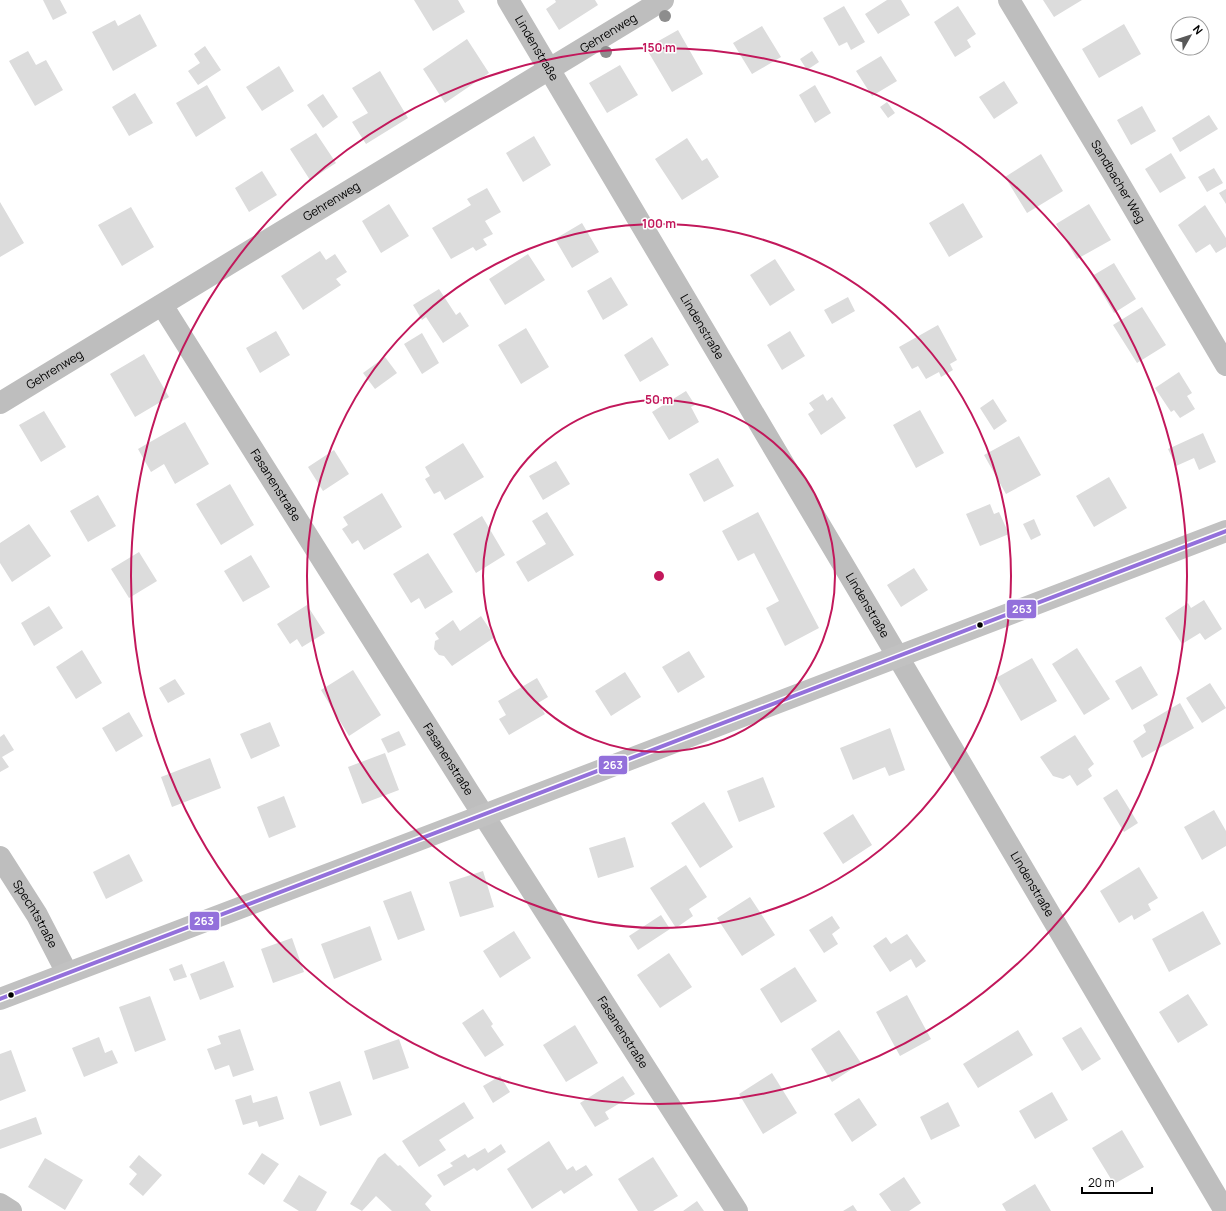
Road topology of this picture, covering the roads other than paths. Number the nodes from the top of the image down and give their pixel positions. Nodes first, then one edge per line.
1 (508, 0) edge
2 (663, 0) edge
3 (1009, 0) edge
4 (549, 70) junction
5 (162, 305) junction
6 (1226, 365) edge
7 (0, 403) edge
8 (1226, 532) edge
9 (898, 657) junction
10 (484, 816) junction
11 (0, 857) edge
12 (67, 973) junction
13 (0, 999) edge
14 (0, 1204) edge
15 (11, 1211) edge
16 (737, 1211) edge
17 (1225, 1211) edge

1 - 4 street, Lindenstraße
2 - 4 street, Gehrenweg
3 - 6 street, Sandbacher Weg
4 - 5 street, Gehrenweg
4 - 9 street, Lindenstraße
5 - 7 street, Gehrenweg
5 - 10 street, Fasanenstraße
8 - 9 street
9 - 10 street
9 - 17 street, Lindenstraße
10 - 12 street
10 - 16 street, Fasanenstraße
11 - 12 street, Spechtstraße
12 - 13 street
14 - 15 street

